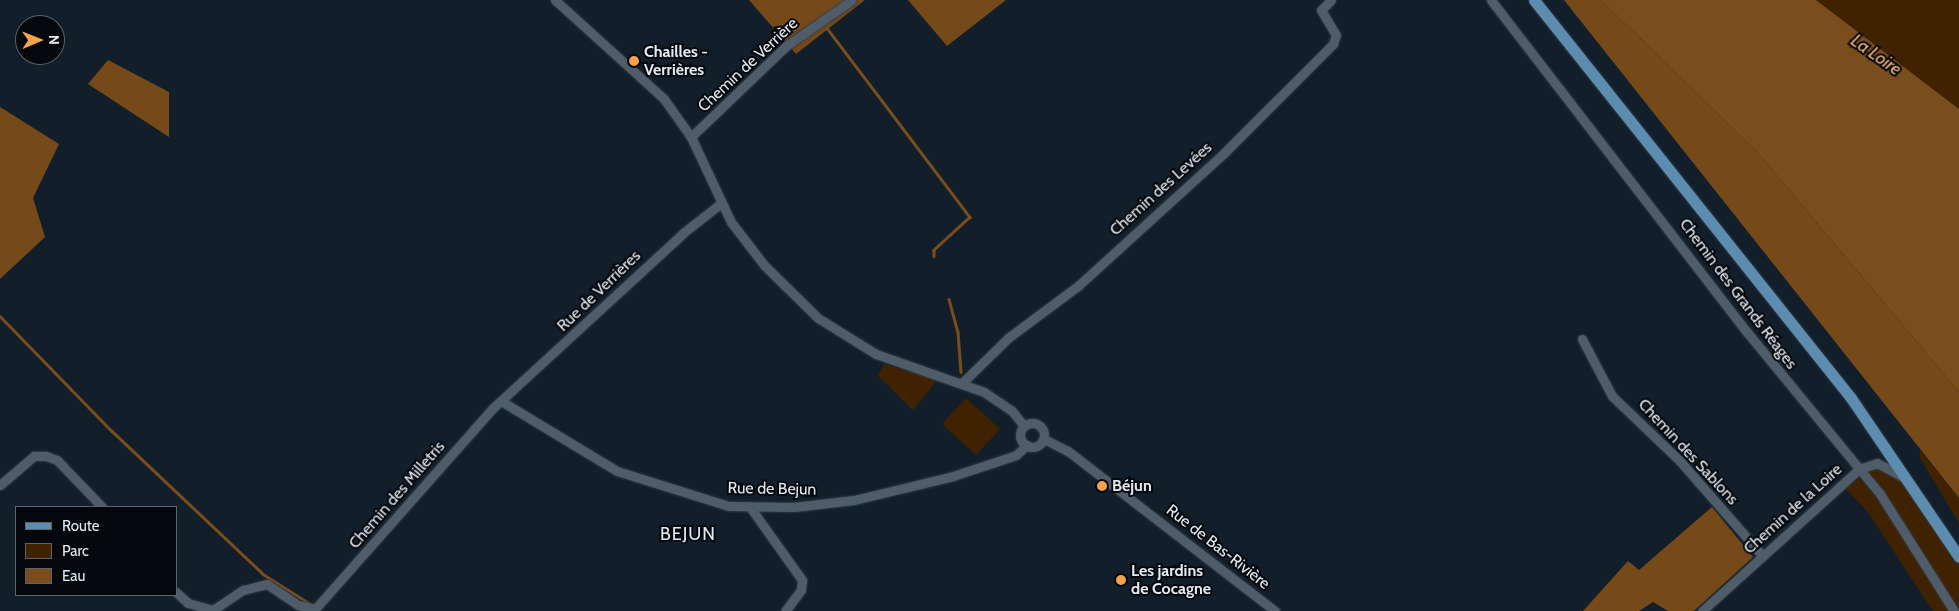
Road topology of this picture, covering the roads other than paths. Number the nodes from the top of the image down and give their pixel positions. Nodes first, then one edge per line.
1 (555, 0) edge
2 (852, 0) edge
3 (1330, 0) edge
4 (1491, 0) edge
5 (1534, 0) edge
6 (691, 138) junction
7 (720, 204) junction
8 (1582, 338) dead end
9 (962, 383) junction
10 (501, 401) junction
11 (1024, 426) junction
12 (1044, 439) junction
13 (1027, 445) junction
14 (1859, 469) junction
15 (1912, 483) junction
16 (0, 485) edge
17 (101, 506) edge
18 (750, 507) junction
19 (1763, 556) junction
20 (1959, 557) edge
21 (178, 594) edge
22 (785, 611) edge
23 (1275, 611) edge
24 (1702, 611) edge
25 (1954, 611) edge

1 - 6 street
2 - 6 street, Chemin de Verrière
3 - 9 street, Chemin des Levées
4 - 14 street, Chemin des Grands Réages
5 - 15 main road
6 - 7 street
7 - 9 street
7 - 10 street, Rue de Verrières
8 - 19 street, Chemin des Sablons
9 - 11 street
10 - 18 street, Rue de Bejun
10 - 21 street, Chemin des Milletris
11 - 12 street
11 - 13 street
12 - 13 street
12 - 23 street, Rue de Bas-Rivière
13 - 18 street, Rue de Bejun
14 - 15 street, Chemin de la Loire
14 - 19 street, Chemin de la Loire
14 - 25 street, Chemin des Grands Réages
15 - 20 main road
16 - 17 street
18 - 22 street
19 - 24 street, Chemin de la Loire

